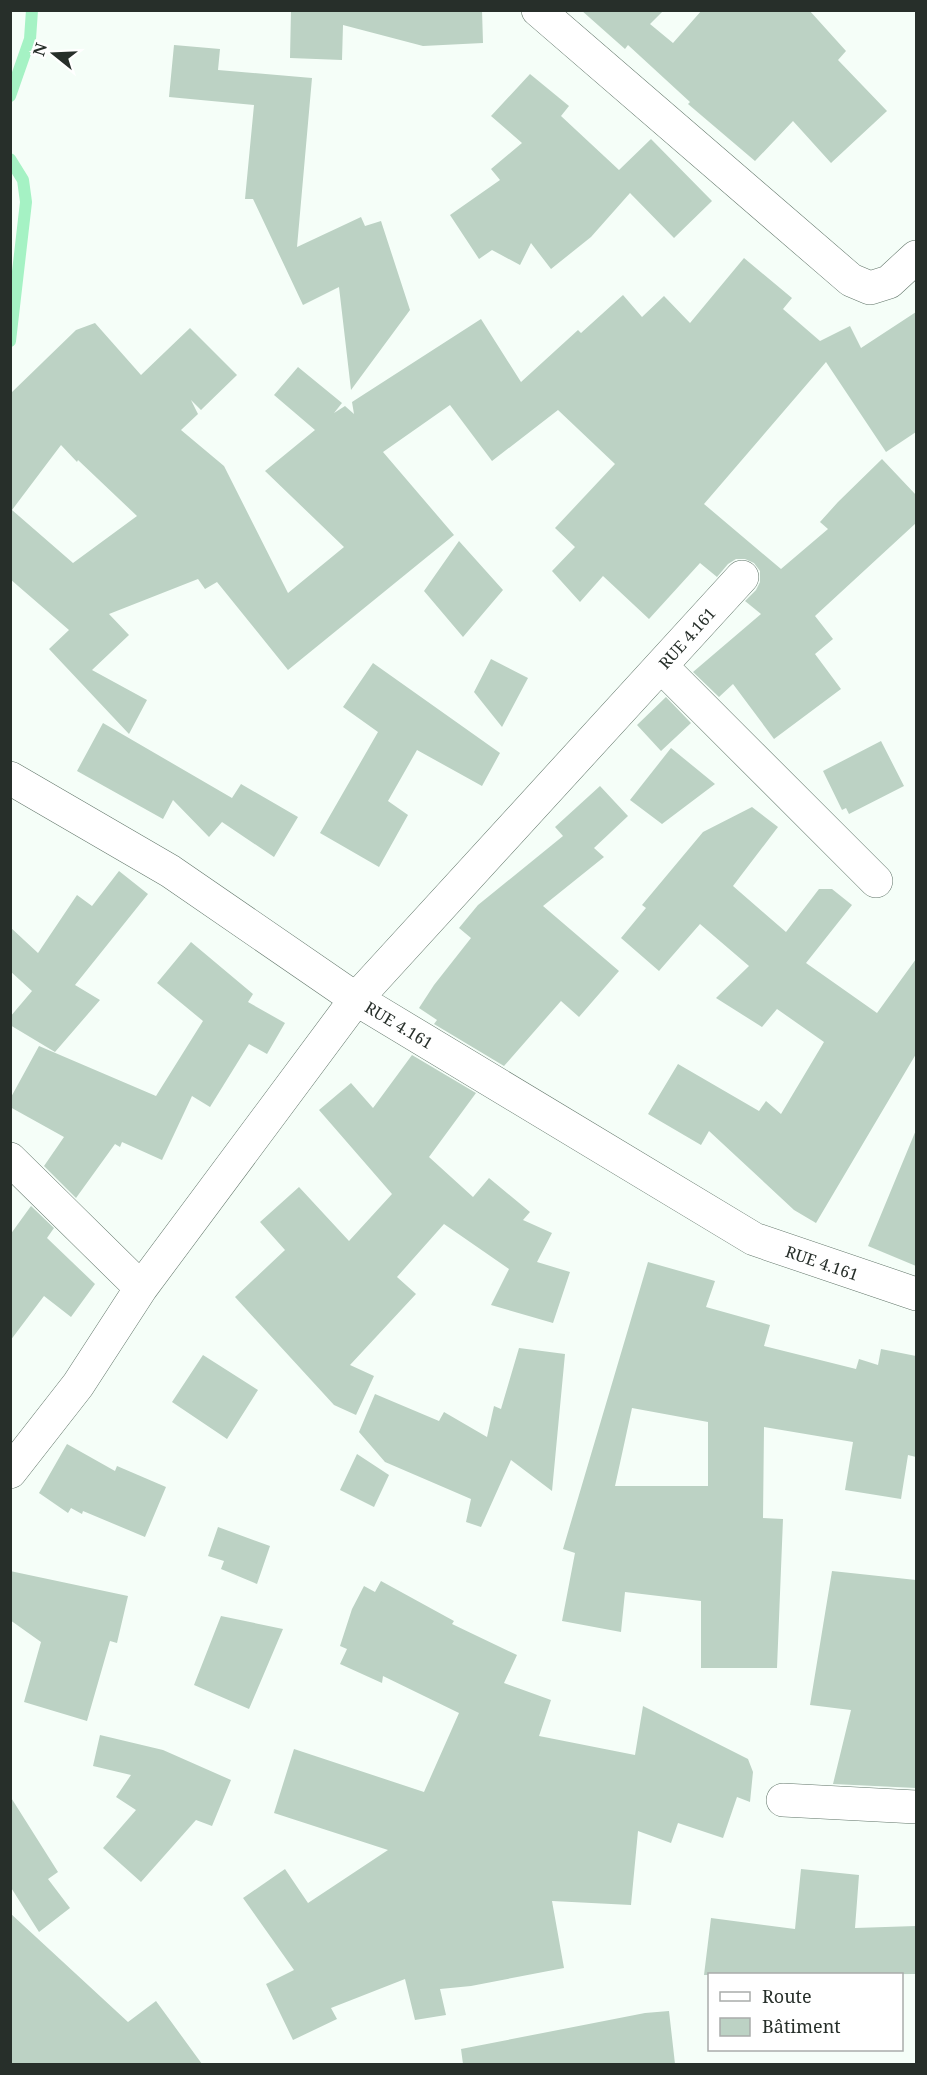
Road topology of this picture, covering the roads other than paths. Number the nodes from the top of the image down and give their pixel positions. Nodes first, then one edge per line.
1 (538, 10) edge
2 (916, 257) edge
3 (742, 577) dead end
4 (661, 666) junction
5 (10, 778) edge
6 (876, 881) dead end
7 (356, 999) junction
8 (10, 1159) edge
9 (141, 1288) junction
10 (916, 1294) edge
11 (10, 1472) edge
12 (783, 1800) dead end
13 (916, 1807) edge

1 - 2 street
3 - 4 street, RUE 4.161
4 - 6 street
4 - 7 street, RUE 4.161
5 - 7 street
7 - 9 street
7 - 10 street, RUE 4.161
8 - 9 street
9 - 11 street
12 - 13 street

